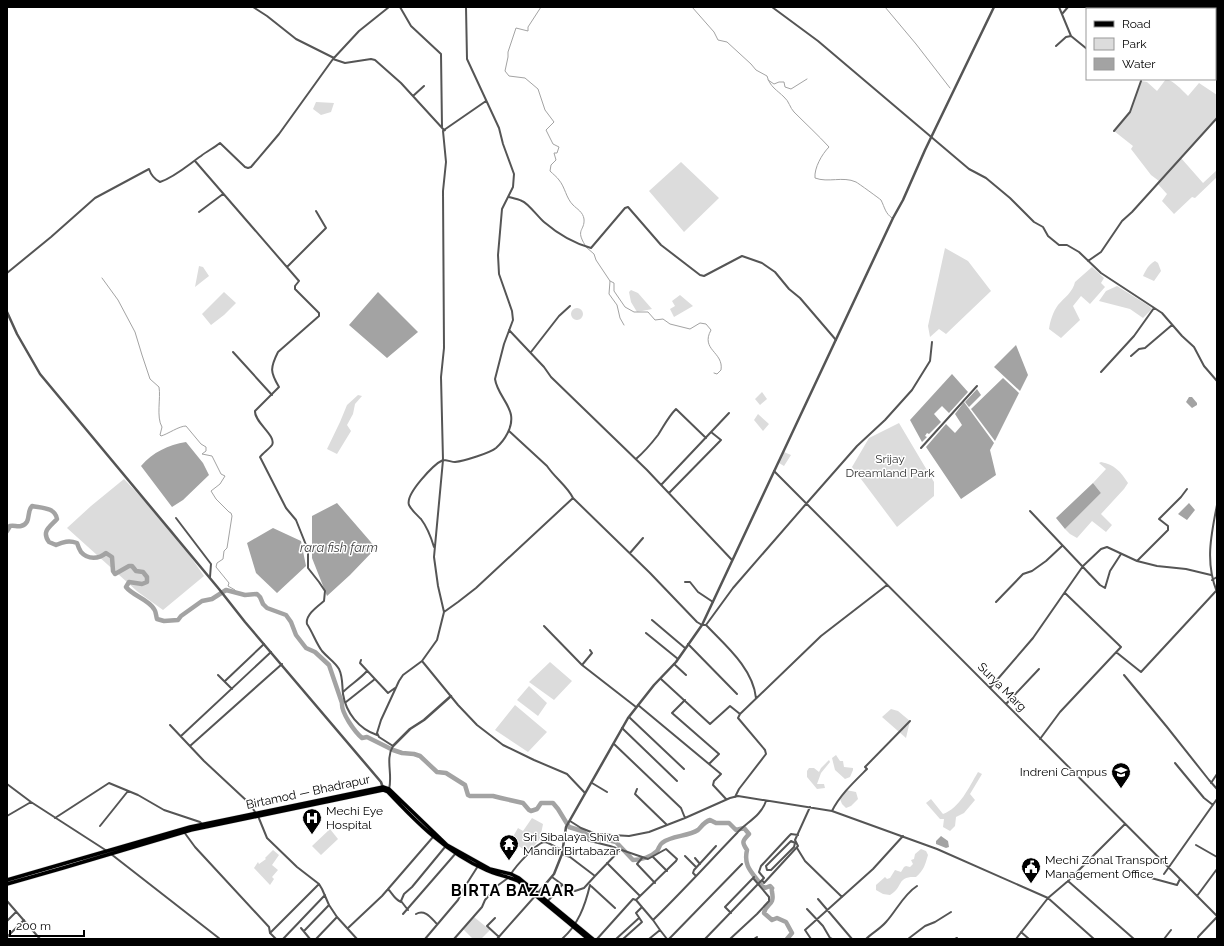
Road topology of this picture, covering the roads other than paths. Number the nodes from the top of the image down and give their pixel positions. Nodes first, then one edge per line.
1 (253, 7) edge
2 (388, 7) edge
3 (400, 7) edge
4 (466, 7) edge
5 (772, 7) edge
6 (994, 7) edge
7 (1059, 7) edge
8 (1068, 7) edge
9 (1062, 14) junction
10 (1072, 36) junction
11 (1056, 46) dead end
12 (1086, 48) edge
13 (334, 59) junction
14 (1141, 81) dead end
15 (424, 86) dead end
16 (413, 96) junction
17 (486, 101) junction
18 (1217, 118) edge
19 (442, 128) junction
20 (445, 130) junction
21 (1114, 131) dead end
22 (932, 137) junction
23 (195, 161) junction
24 (223, 194) junction
25 (509, 197) junction
26 (316, 211) dead end
27 (199, 212) dead end
28 (1088, 261) junction
29 (287, 267) junction
30 (7, 273) edge
31 (570, 306) dead end
32 (1154, 308) junction
33 (7, 312) edge
34 (9, 320) edge
35 (1172, 325) junction
36 (509, 330) junction
37 (836, 340) junction
38 (932, 342) dead end
39 (233, 352) dead end
40 (531, 352) junction
41 (1131, 356) dead end
42 (1101, 372) dead end
43 (1217, 381) edge
44 (977, 386) dead end
45 (272, 395) junction
46 (729, 413) dead end
47 (509, 430) junction
48 (711, 432) junction
49 (706, 438) junction
50 (921, 448) dead end
51 (636, 459) junction
52 (443, 460) junction
53 (774, 471) junction
54 (661, 485) junction
55 (1187, 489) dead end
56 (669, 493) junction
57 (573, 498) junction
58 (806, 504) junction
59 (1217, 505) edge
60 (1030, 511) dead end
61 (176, 518) dead end
62 (643, 538) dead end
63 (1062, 546) junction
64 (435, 548) junction
65 (630, 553) junction
66 (1121, 554) junction
67 (732, 560) junction
68 (1137, 561) junction
69 (1083, 566) junction
70 (1211, 575) junction
71 (1217, 577) edge
72 (209, 578) junction
73 (1212, 580) junction
74 (685, 582) dead end
75 (887, 585) junction
76 (1217, 591) edge
77 (1065, 594) junction
78 (713, 602) junction
79 (996, 602) dead end
80 (444, 612) junction
81 (652, 620) dead end
82 (704, 625) junction
83 (544, 626) dead end
84 (646, 633) dead end
85 (264, 644) junction
86 (688, 644) junction
87 (685, 648) junction
88 (590, 650) dead end
89 (271, 652) junction
90 (1116, 652) junction
91 (678, 659) junction
92 (361, 660) dead end
93 (422, 661) junction
94 (282, 664) junction
95 (582, 664) junction
96 (674, 664) junction
97 (1039, 669) dead end
98 (367, 671) junction
99 (218, 674) dead end
100 (686, 675) dead end
101 (1124, 675) dead end
102 (660, 678) junction
103 (375, 679) junction
104 (225, 681) junction
105 (396, 688) junction
106 (990, 688) junction
107 (232, 689) junction
108 (343, 692) junction
109 (737, 694) dead end
110 (451, 696) junction
111 (756, 698) junction
112 (685, 700) junction
113 (346, 702) junction
114 (1006, 704) junction
115 (637, 706) junction
116 (740, 714) junction
117 (629, 717) junction
118 (910, 721) dead end
119 (170, 725) dead end
120 (622, 728) junction
121 (377, 735) junction
122 (181, 736) junction
123 (1040, 739) junction
124 (614, 744) junction
125 (190, 746) junction
126 (393, 747) junction
127 (1175, 763) dead end
128 (709, 764) junction
129 (684, 769) dead end
130 (1217, 774) edge
131 (677, 781) dead end
132 (592, 783) junction
133 (1211, 783) junction
134 (7, 784) edge
135 (383, 789) junction
136 (637, 789) dead end
137 (1217, 789) edge
138 (388, 790) junction
139 (128, 791) junction
140 (607, 792) dead end
141 (586, 793) junction
142 (734, 797) junction
143 (726, 799) junction
144 (1217, 799) edge
145 (766, 801) junction
146 (31, 802) junction
147 (1213, 804) junction
148 (810, 807) junction
149 (832, 811) junction
150 (257, 814) junction
151 (7, 816) edge
152 (56, 818) junction
153 (685, 818) junction
154 (570, 821) junction
155 (202, 824) junction
156 (209, 824) junction
157 (1125, 824) junction
158 (666, 825) junction
159 (100, 826) dead end
160 (184, 832) junction
161 (577, 835) dead end
162 (798, 835) junction
163 (903, 836) junction
164 (436, 838) junction
165 (1196, 845) dead end
166 (716, 846) dead end
167 (445, 847) junction
168 (796, 848) junction
169 (620, 850) junction
170 (456, 852) junction
171 (562, 852) junction
172 (109, 853) junction
173 (685, 856) dead end
174 (653, 857) junction
175 (642, 858) junction
176 (695, 858) dead end
177 (1217, 858) edge
178 (607, 863) junction
179 (700, 864) junction
180 (742, 864) dead end
181 (479, 866) junction
182 (696, 868) junction
183 (1169, 868) junction
184 (771, 870) joint
185 (667, 871) junction
186 (1216, 871) edge
187 (35, 874) junction
188 (1164, 874) dead end
189 (510, 875) junction
190 (1140, 875) dead end
191 (595, 876) junction
192 (696, 876) junction
193 (552, 878) junction
194 (1180, 879) junction
195 (7, 880) edge
196 (762, 881) junction
197 (1068, 881) junction
198 (655, 883) junction
199 (7, 884) edge
200 (319, 884) junction
201 (562, 884) junction
202 (589, 884) junction
203 (758, 884) junction
204 (917, 886) dead end
205 (388, 890) junction
206 (537, 894) junction
207 (325, 895) junction
208 (640, 896) junction
209 (1197, 896) junction
210 (842, 897) junction
211 (1048, 898) junction
212 (818, 899) dead end
213 (636, 900) junction
214 (401, 902) junction
215 (547, 902) junction
216 (8, 903) edge
217 (329, 905) junction
218 (722, 905) dead end
219 (642, 907) junction
220 (725, 907) junction
221 (615, 908) dead end
222 (807, 908) dead end
223 (408, 910) junction
224 (827, 910) junction
225 (16, 912) junction
226 (951, 912) dead end
227 (731, 913) junction
228 (403, 914) dead end
229 (416, 914) dead end
230 (337, 917) junction
231 (1217, 917) edge
232 (494, 918) dead end
233 (639, 918) junction
234 (24, 920) junction
235 (654, 920) junction
236 (817, 920) junction
237 (7, 921) edge
238 (437, 924) junction
239 (574, 925) junction
240 (301, 928) dead end
241 (347, 928) junction
242 (660, 930) junction
243 (1171, 930) dead end
244 (304, 931) junction
245 (1021, 932) junction
246 (270, 933) junction
247 (354, 936) junction
248 (7, 937) edge
249 (757, 937) dead end
250 (498, 938) edge
251 (40, 939) edge
252 (220, 939) edge
253 (276, 939) edge
254 (283, 939) edge
255 (310, 939) edge
256 (316, 939) edge
257 (352, 939) edge
258 (357, 939) edge
259 (425, 939) edge
260 (454, 939) edge
261 (562, 939) edge
262 (588, 939) edge
263 (594, 939) edge
264 (597, 939) edge
265 (616, 939) edge
266 (623, 939) edge
267 (650, 939) edge
268 (668, 939) edge
269 (705, 939) edge
270 (730, 939) edge
271 (754, 939) edge
272 (811, 939) edge
273 (832, 939) edge
274 (852, 939) edge
275 (866, 939) edge
276 (908, 939) edge
277 (1016, 939) edge
278 (1029, 939) edge
279 (1094, 939) edge
280 (1134, 939) edge
281 (1164, 939) edge
282 (1198, 939) edge

1 - 13 street
2 - 13 street
3 - 19 street
4 - 17 street
5 - 22 street
6 - 22 street
7 - 9 street
8 - 9 street
9 - 10 street
10 - 11 street
10 - 12 street
13 - 16 street
13 - 23 street
14 - 21 street
15 - 16 street
16 - 19 street
17 - 20 street
17 - 25 street
18 - 28 street
19 - 20 street
20 - 52 street
22 - 28 street
22 - 37 street
23 - 24 street
23 - 30 street
24 - 27 street
24 - 29 street
25 - 36 street
25 - 37 street
26 - 29 street
28 - 32 street
29 - 45 street
31 - 40 street
32 - 35 street
32 - 42 street
33 - 34 street
34 - 72 street
35 - 41 street
35 - 43 street
36 - 40 street
36 - 47 street
37 - 53 street
38 - 58 street
39 - 45 street
40 - 51 street
44 - 50 street
45 - 108 street
46 - 48 street
47 - 52 street
47 - 57 street
48 - 49 street
48 - 56 street
49 - 51 street
49 - 54 street
51 - 54 street
52 - 64 street
52 - 64 street
53 - 58 street, Surya Marg
53 - 67 street
54 - 56 street
55 - 68 street
56 - 67 street
57 - 65 street
57 - 80 street
58 - 75 street, Surya Marg
58 - 82 street
59 - 70 street
60 - 63 street
61 - 72 street
62 - 65 street
63 - 69 street
63 - 79 street
64 - 80 street
65 - 82 street
66 - 68 street
66 - 69 street
66 - 69 street
67 - 78 street
68 - 70 street
69 - 77 street
70 - 73 street
71 - 73 street
72 - 85 street
73 - 76 street
74 - 78 street
75 - 106 street, Surya Marg
75 - 111 street
76 - 90 street
77 - 90 street
77 - 106 street
78 - 82 street
80 - 93 street
81 - 87 street
82 - 86 street
82 - 111 street
83 - 95 street
84 - 91 street
85 - 89 street
85 - 104 street
86 - 87 street
86 - 109 street
87 - 91 street
88 - 95 street
89 - 94 street
89 - 107 street
90 - 123 street
91 - 96 street
92 - 98 street
93 - 105 street
93 - 110 street
94 - 125 street
94 - 135 street
95 - 115 street
96 - 100 street
96 - 102 street
97 - 114 street
98 - 103 street
98 - 108 street
99 - 104 street
101 - 133 street
102 - 112 street
102 - 115 street
103 - 105 street
103 - 113 street
104 - 107 street
105 - 121 street
106 - 114 street, Surya Marg
107 - 122 street
108 - 113 street
110 - 126 street
110 - 141 street
111 - 116 street
112 - 116 street
112 - 128 street
113 - 121 street
114 - 123 street, Surya Marg
115 - 117 street
115 - 128 street
116 - 142 street
117 - 120 street
117 - 129 street
118 - 149 street
119 - 122 street
120 - 124 street
120 - 131 street
121 - 126 street
122 - 125 street
123 - 157 street, Surya Marg
124 - 132 street
124 - 153 street
125 - 150 street
126 - 138 street
127 - 147 street
128 - 143 street
130 - 133 street
132 - 140 street
132 - 141 street
133 - 137 street
134 - 146 street
135 - 138 main road, Birtamod — Bhadrapur
135 - 150 main road, Birtamod — Bhadrapur
136 - 158 street
138 - 164 main road, Birtamod — Bhadrapur
139 - 152 street
139 - 155 street
139 - 159 street
141 - 154 street
142 - 143 street
142 - 145 street
143 - 153 street
144 - 147 street
145 - 148 street
145 - 192 street
146 - 151 street
146 - 152 street
147 - 183 street
148 - 149 street
148 - 162 street
149 - 163 street
150 - 156 main road, Birtamod — Bhadrapur
150 - 200 street
152 - 172 street
153 - 158 street
154 - 158 street
154 - 171 street
155 - 156 main road, Birtamod — Bhadrapur
155 - 172 main road, Birtamod — Bhadrapur
156 - 160 main road, Birtamod — Bhadrapur
157 - 183 street, Surya Marg
157 - 197 street
160 - 172 main road, Birtamod — Bhadrapur
160 - 246 street
161 - 169 street
162 - 168 street
162 - 196 street
163 - 210 street
163 - 211 street
164 - 167 main road, Birtamod — Bhadrapur
164 - 170 main road, Birtamod — Bhadrapur
164 - 205 street
165 - 177 street
166 - 179 street
167 - 170 main road, Birtamod — Bhadrapur
167 - 214 street
168 - 196 street
168 - 210 street
169 - 175 street
169 - 178 street
170 - 181 main road, Birtamod — Bhadrapur
170 - 223 street
171 - 189 street
171 - 191 street
171 - 193 street
172 - 187 main road, Birtamod — Bhadrapur
172 - 252 street
173 - 182 street
174 - 175 street
174 - 185 street
174 - 185 street
175 - 198 street
176 - 179 street
178 - 191 street
178 - 208 street
179 - 182 street
180 - 268 street
181 - 189 main road, Birtamod — Bhadrapur
181 - 238 street
182 - 192 street
183 - 188 street
183 - 194 street, Surya Marg
184 - 184 street
185 - 198 street
186 - 209 street
187 - 195 main road, Birtamod — Bhadrapur
187 - 199 main road, Birtamod — Bhadrapur
189 - 206 main road, Birtamod — Bhadrapur
189 - 260 street
190 - 194 street
191 - 202 street
192 - 235 street
193 - 201 street
193 - 206 street
194 - 209 street, Surya Marg
196 - 203 street
197 - 211 street
197 - 280 street
198 - 208 street
200 - 207 street
200 - 246 street
201 - 202 street
201 - 215 street
202 - 221 street
202 - 239 street
203 - 220 street
203 - 227 street
203 - 270 street
204 - 275 street
205 - 214 street
205 - 241 street
206 - 215 main road, Birtamod — Bhadrapur
206 - 250 street
207 - 217 street
207 - 254 street
208 - 213 street
209 - 231 street, Surya Marg
210 - 224 street
211 - 245 street
211 - 279 street
212 - 224 street
213 - 219 street
213 - 264 street
214 - 223 street
215 - 239 main road, Birtamod — Bhadrapur
216 - 225 street
217 - 230 street
217 - 244 street
218 - 220 street
219 - 233 street
219 - 235 street
220 - 227 street
222 - 236 street
223 - 228 street
224 - 236 street
224 - 274 street
225 - 234 street
225 - 237 street
226 - 276 street
227 - 269 street
229 - 238 street
230 - 241 street
230 - 256 street
231 - 282 street
232 - 250 street
233 - 265 street
233 - 266 street
234 - 248 street
234 - 251 street
235 - 242 street
236 - 272 street
236 - 273 street
238 - 259 street
239 - 261 street
239 - 262 main road, Birtamod — Bhadrapur
239 - 263 main road, Birtamod — Bhadrapur
240 - 244 street
241 - 247 street
242 - 267 street
242 - 268 street
243 - 281 street
244 - 255 street
245 - 277 street
245 - 278 street
246 - 253 street
247 - 257 street
247 - 258 street
249 - 271 street

